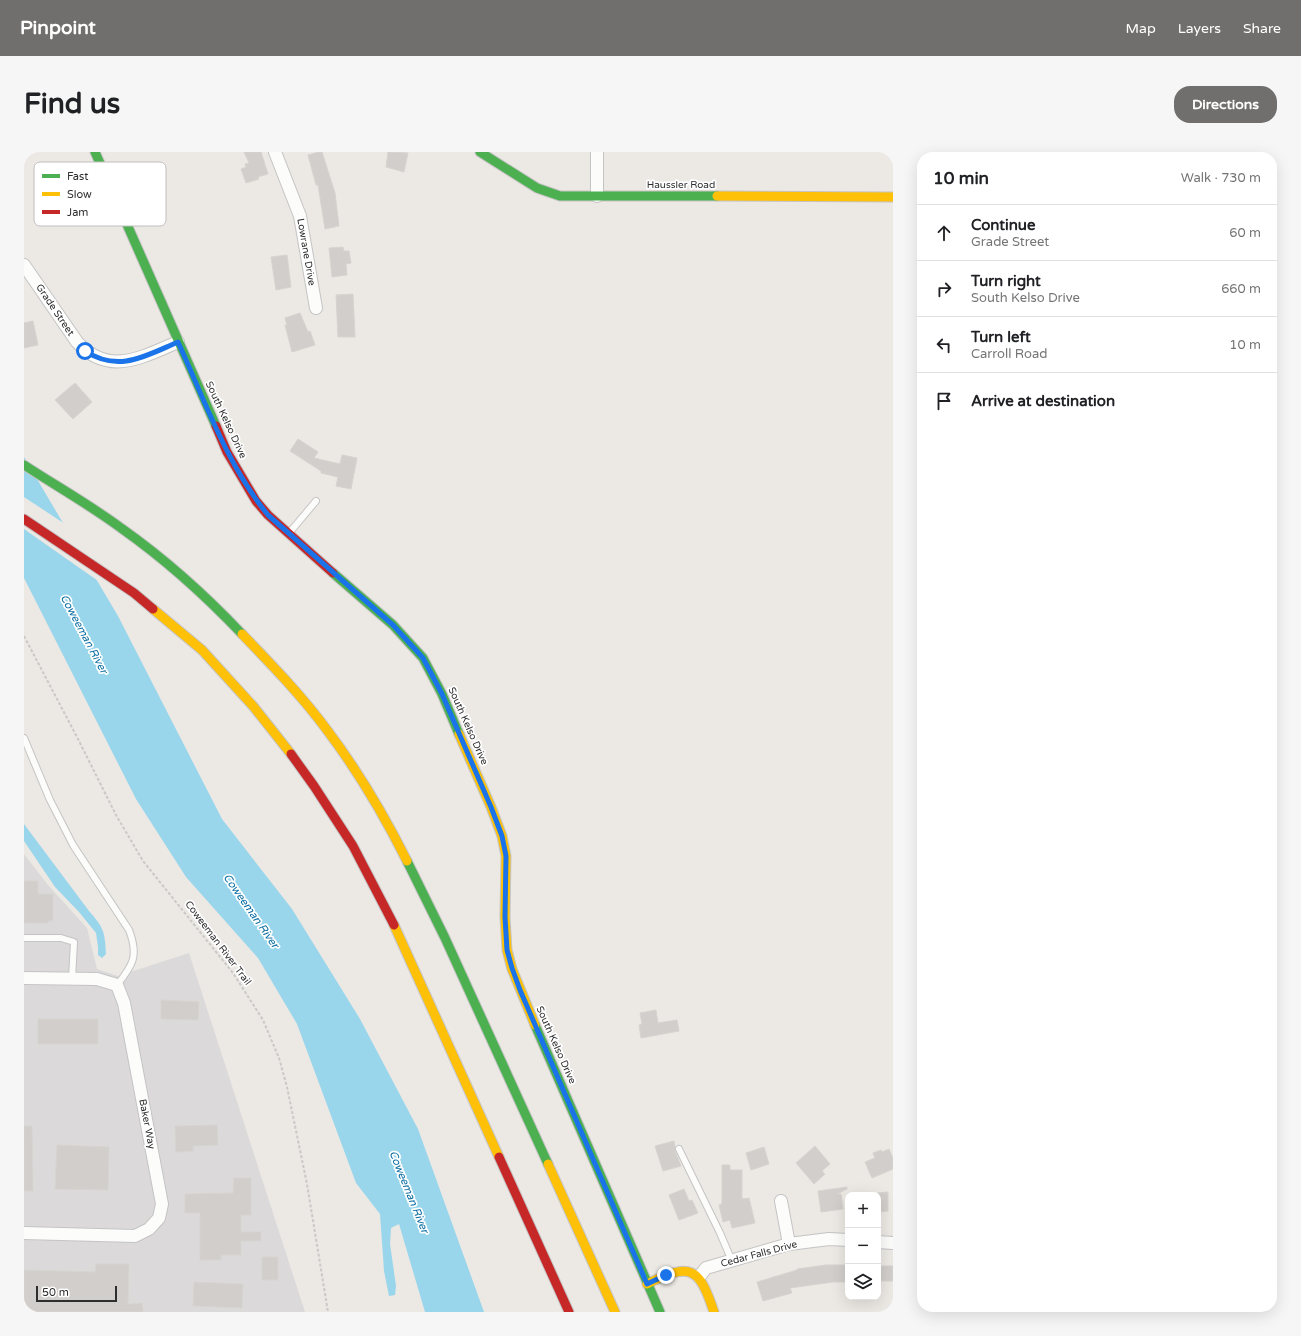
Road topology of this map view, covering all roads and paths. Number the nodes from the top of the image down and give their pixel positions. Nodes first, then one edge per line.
1 (95, 152) edge
2 (275, 152) edge
3 (480, 152) edge
4 (597, 152) edge
5 (99, 162) edge
6 (597, 196) junction
7 (893, 197) edge
8 (127, 226) edge
9 (24, 265) edge
10 (316, 308) dead end
11 (178, 342) junction
12 (24, 465) edge
13 (316, 501) dead end
14 (24, 519) edge
15 (289, 534) junction
16 (24, 636) edge
17 (24, 738) edge
18 (24, 938) edge
19 (24, 978) edge
20 (72, 979) junction
21 (117, 985) junction
22 (679, 1149) dead end
23 (781, 1201) dead end
24 (24, 1233) edge
25 (845, 1240) edge
26 (881, 1242) edge
27 (893, 1243) edge
28 (789, 1244) junction
29 (732, 1261) junction
30 (699, 1277) junction
31 (647, 1284) junction
32 (328, 1312) edge
33 (569, 1312) edge
34 (615, 1312) edge
35 (660, 1312) edge
36 (714, 1312) edge

1 - 5 main road, South Kelso Drive
2 - 10 street, Lowrane Drive
3 - 6 main road, Haussler Road
4 - 6 street
6 - 7 main road, Haussler Road
8 - 11 main road, South Kelso Drive
9 - 11 street, Grade Street
11 - 15 main road, South Kelso Drive
12 - 34 main road
13 - 15 lane
14 - 33 main road
15 - 31 main road, South Kelso Drive
16 - 32 path, Coweeman River Trail
17 - 21 lane
18 - 20 lane
19 - 20 street
20 - 21 street
21 - 24 street, Baker Way
22 - 29 lane
23 - 28 street
25 - 28 street, Cedar Falls Drive
26 - 27 street
28 - 29 street, Cedar Falls Drive
29 - 30 street, Cedar Falls Drive
30 - 31 main road
30 - 36 main road
31 - 35 main road, South Kelso Drive

